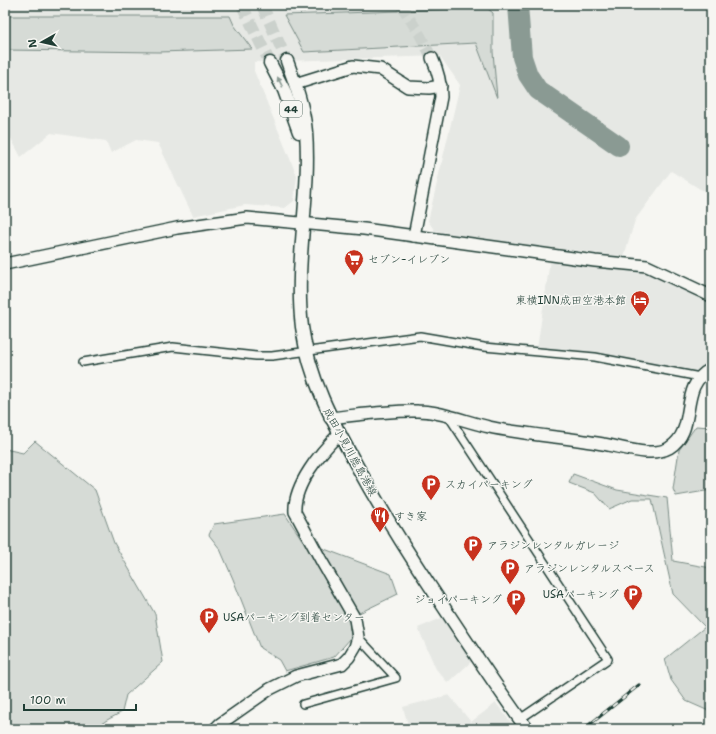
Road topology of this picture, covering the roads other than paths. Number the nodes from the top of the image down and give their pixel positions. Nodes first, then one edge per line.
1 (432, 58) tunnel mouth
2 (287, 61) tunnel mouth
3 (270, 63) tunnel mouth
4 (295, 84) junction
5 (442, 86) junction
6 (306, 158) junction
7 (304, 223) junction
8 (414, 236) junction
9 (5, 264) edge
10 (711, 296) edge
11 (306, 352) junction
12 (83, 362) dead end
13 (711, 369) edge
14 (700, 376) junction
15 (449, 417) junction
16 (330, 418) junction
17 (339, 434) junction
18 (358, 637) junction
19 (303, 704) dead end
20 (520, 719) junction
21 (215, 729) edge
22 (527, 729) edge

1 - 5 street
2 - 4 main road, 成田小見川鹿島港線 / 44
6 -> 3 main road, 成田小見川鹿島港線 / 44
4 - 5 street
4 - 6 main road, 成田小見川鹿島港線 / 44
5 - 8 street
6 - 7 main road, 成田小見川鹿島港線 / 44
7 - 8 street
7 - 9 street
7 - 11 main road, 成田小見川鹿島港線 / 44
8 - 10 street
11 - 12 street
11 - 14 street
11 - 16 main road, 成田小見川鹿島港線 / 44
13 - 14 street
14 - 15 street
15 - 16 street
15 - 20 street
16 - 17 main road, 成田小見川鹿島港線 / 44
17 - 18 street
17 - 20 main road, 成田小見川鹿島港線 / 44
18 - 19 street
18 - 21 street
20 - 22 main road, 成田小見川鹿島港線 / 44

